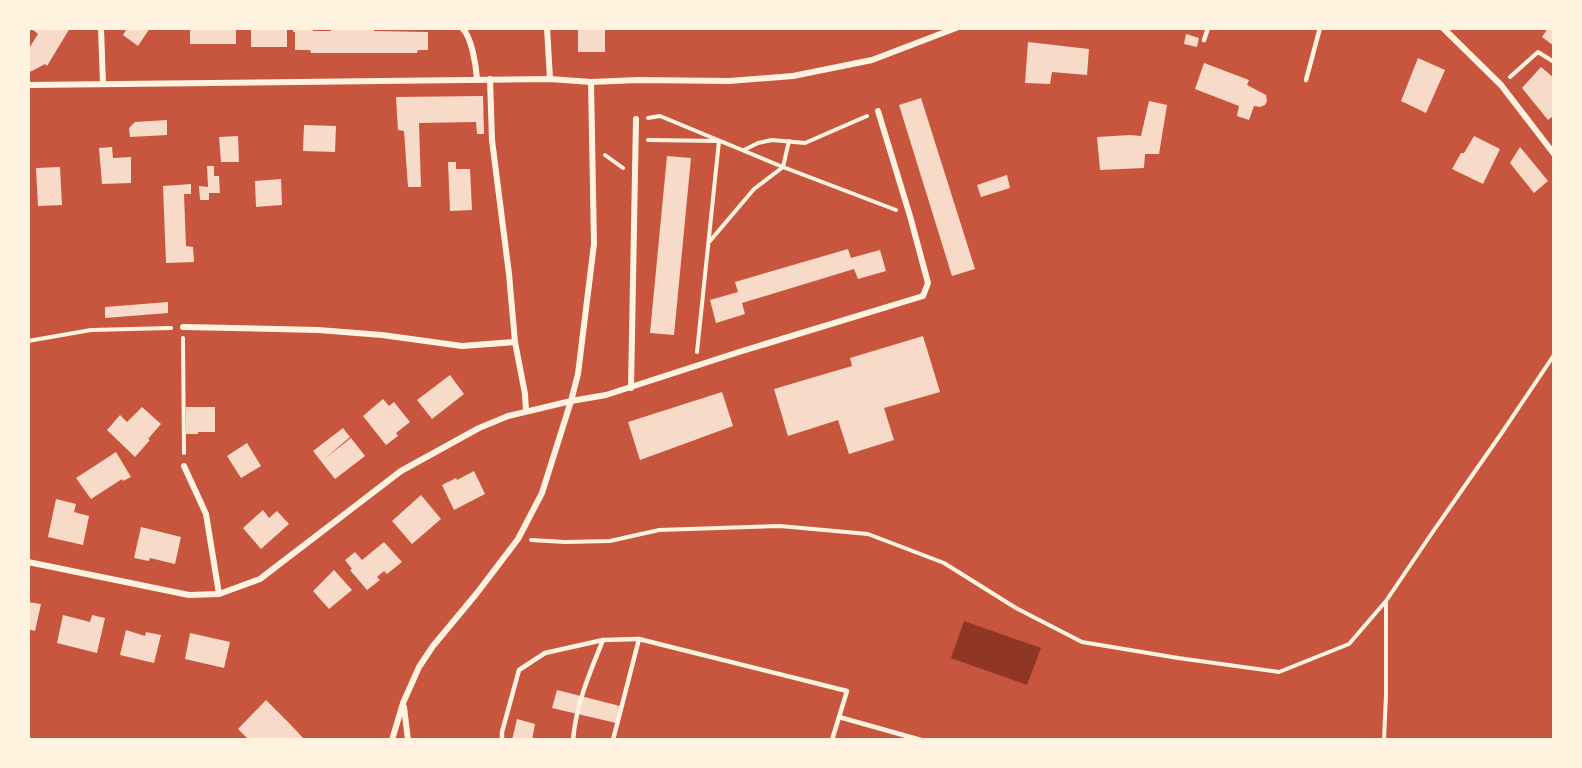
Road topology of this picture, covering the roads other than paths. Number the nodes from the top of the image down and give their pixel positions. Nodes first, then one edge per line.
1 (101, 28) edge
2 (462, 28) edge
3 (547, 28) edge
4 (956, 28) edge
5 (1208, 28) edge
6 (1320, 28) edge
7 (1443, 28) edge
8 (1204, 40) dead end
9 (477, 79) junction
10 (490, 79) junction
11 (550, 79) junction
12 (1306, 80) dead end
13 (591, 82) junction
14 (103, 84) junction
15 (28, 85) edge
16 (878, 111) road end
17 (636, 119) road end
18 (1554, 154) edge
19 (183, 327) road end
20 (515, 342) junction
21 (631, 388) junction
22 (572, 400) junction
23 (526, 411) junction
24 (184, 466) road end
25 (28, 562) edge
26 (219, 594) junction
27 (639, 639) junction
28 (603, 640) junction
29 (403, 703) junction
30 (839, 717) junction
31 (392, 740) edge
32 (408, 740) edge
33 (502, 740) edge
34 (573, 740) edge
35 (614, 740) edge
36 (832, 740) edge
37 (921, 740) edge

1 - 14 street
2 - 9 street
3 - 11 street
4 - 13 street
5 - 8 lane
6 - 12 lane
7 - 18 street
9 - 10 street
9 - 14 street
10 - 11 street
10 - 20 street
11 - 13 street
13 - 22 street
14 - 15 street
16 - 21 street
17 - 21 street
19 - 20 street
20 - 23 street
21 - 22 street
22 - 23 street
22 - 29 street
23 - 26 street
24 - 26 street
25 - 26 street
27 - 28 lane
27 - 30 lane
27 - 35 lane
28 - 33 lane
28 - 34 lane
29 - 31 street
29 - 32 street
30 - 36 lane
30 - 37 lane

